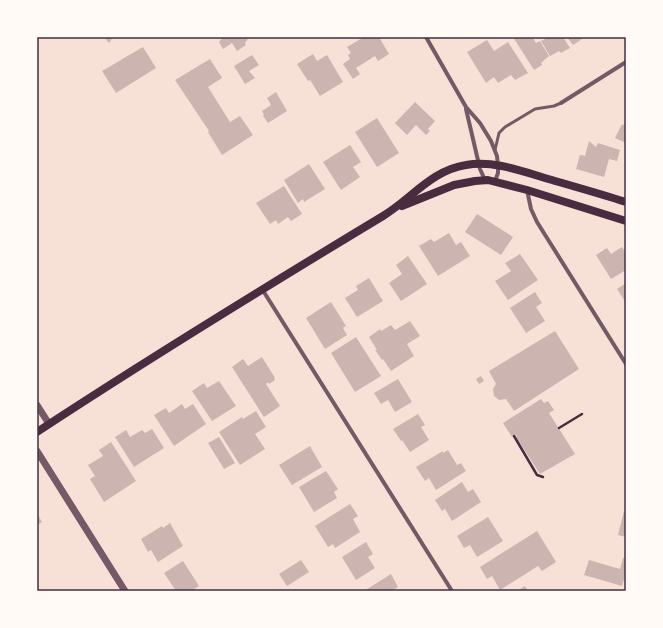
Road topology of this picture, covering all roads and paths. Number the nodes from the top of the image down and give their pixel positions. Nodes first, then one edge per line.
1 (426, 37) edge
2 (626, 62) edge
3 (562, 102) joint
4 (466, 107) junction
5 (495, 151) junction
6 (479, 164) junction
7 (498, 166) junction
8 (485, 180) junction
9 (495, 182) junction
10 (527, 190) junction
11 (626, 202) edge
12 (392, 211) junction
13 (626, 221) edge
14 (262, 289) junction
15 (626, 364) edge
16 (37, 405) edge
17 (582, 414) dead end
18 (49, 424) junction
19 (559, 428) dead end
20 (37, 432) edge
21 (514, 436) dead end
22 (37, 451) edge
23 (543, 477) dead end
24 (125, 591) edge
25 (452, 591) edge

1 - 4 street
2 - 3 street
3 - 5 lane
4 - 5 street
4 - 6 street
5 - 7 street
6 - 7 main road
6 - 8 street
6 - 12 main road
7 - 9 street
7 - 11 main road
8 - 9 main road
8 - 12 main road
9 - 10 main road
10 - 13 main road
10 - 15 street
12 - 14 main road
14 - 18 main road
14 - 25 street
16 - 18 street
17 - 19 path
18 - 20 main road
21 - 23 path
22 - 24 street

